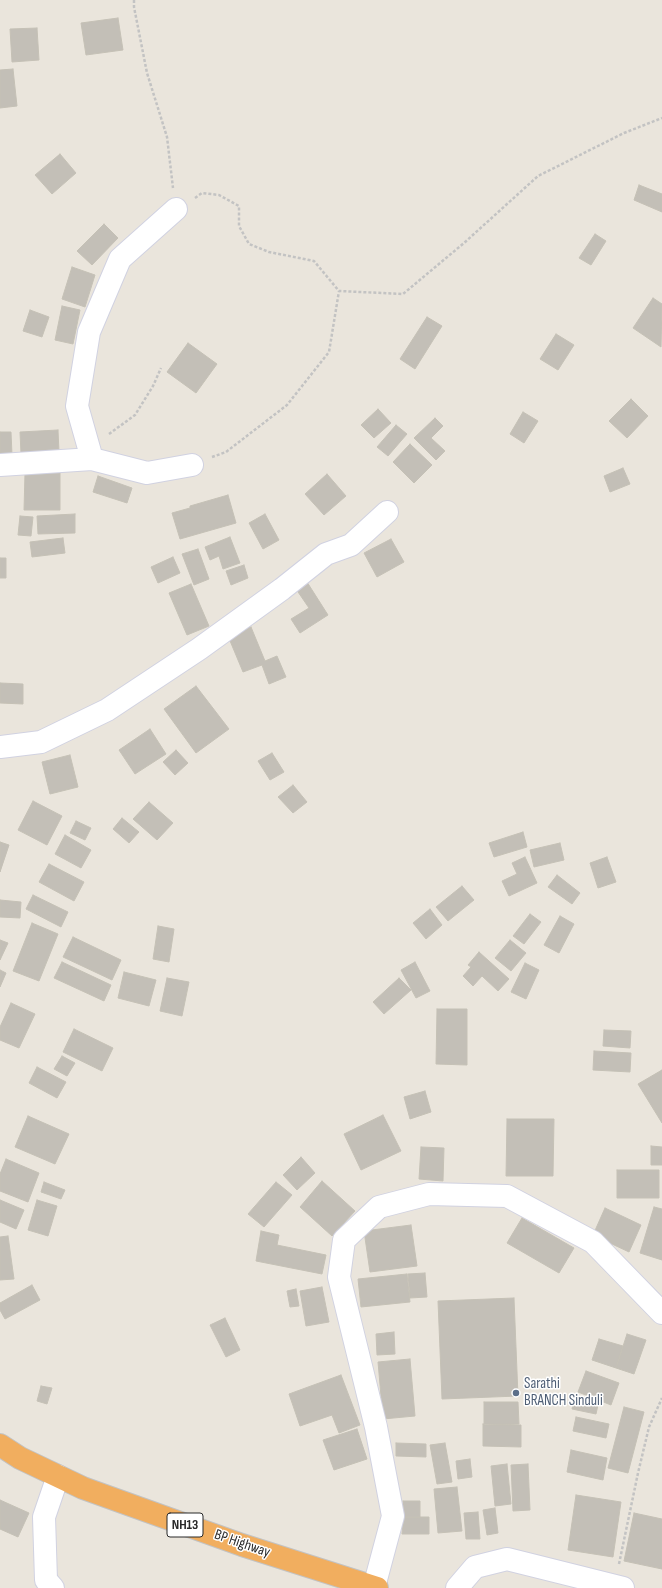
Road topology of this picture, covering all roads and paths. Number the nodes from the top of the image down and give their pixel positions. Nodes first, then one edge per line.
1 (134, 0) edge
2 (662, 118) edge
3 (176, 209) junction
4 (339, 291) junction
5 (161, 368) dead end
6 (104, 438) dead end
7 (92, 459) junction
8 (0, 465) edge
9 (192, 465) joint
10 (387, 512) dead end
11 (0, 747) edge
12 (662, 1313) edge
13 (662, 1398) edge
14 (0, 1445) edge
15 (58, 1476) junction
16 (619, 1587) edge
17 (54, 1588) edge
18 (376, 1588) edge
19 (457, 1588) edge

1 - 3 path
2 - 4 path
3 - 4 path
3 - 7 street
4 - 9 path
5 - 6 path
7 - 8 street
7 - 9 street
10 - 11 street
12 - 18 street
13 - 16 path
14 - 15 highway, BP Highway / NH13
15 - 17 street
15 - 18 highway, BP Highway / NH13
16 - 19 street

